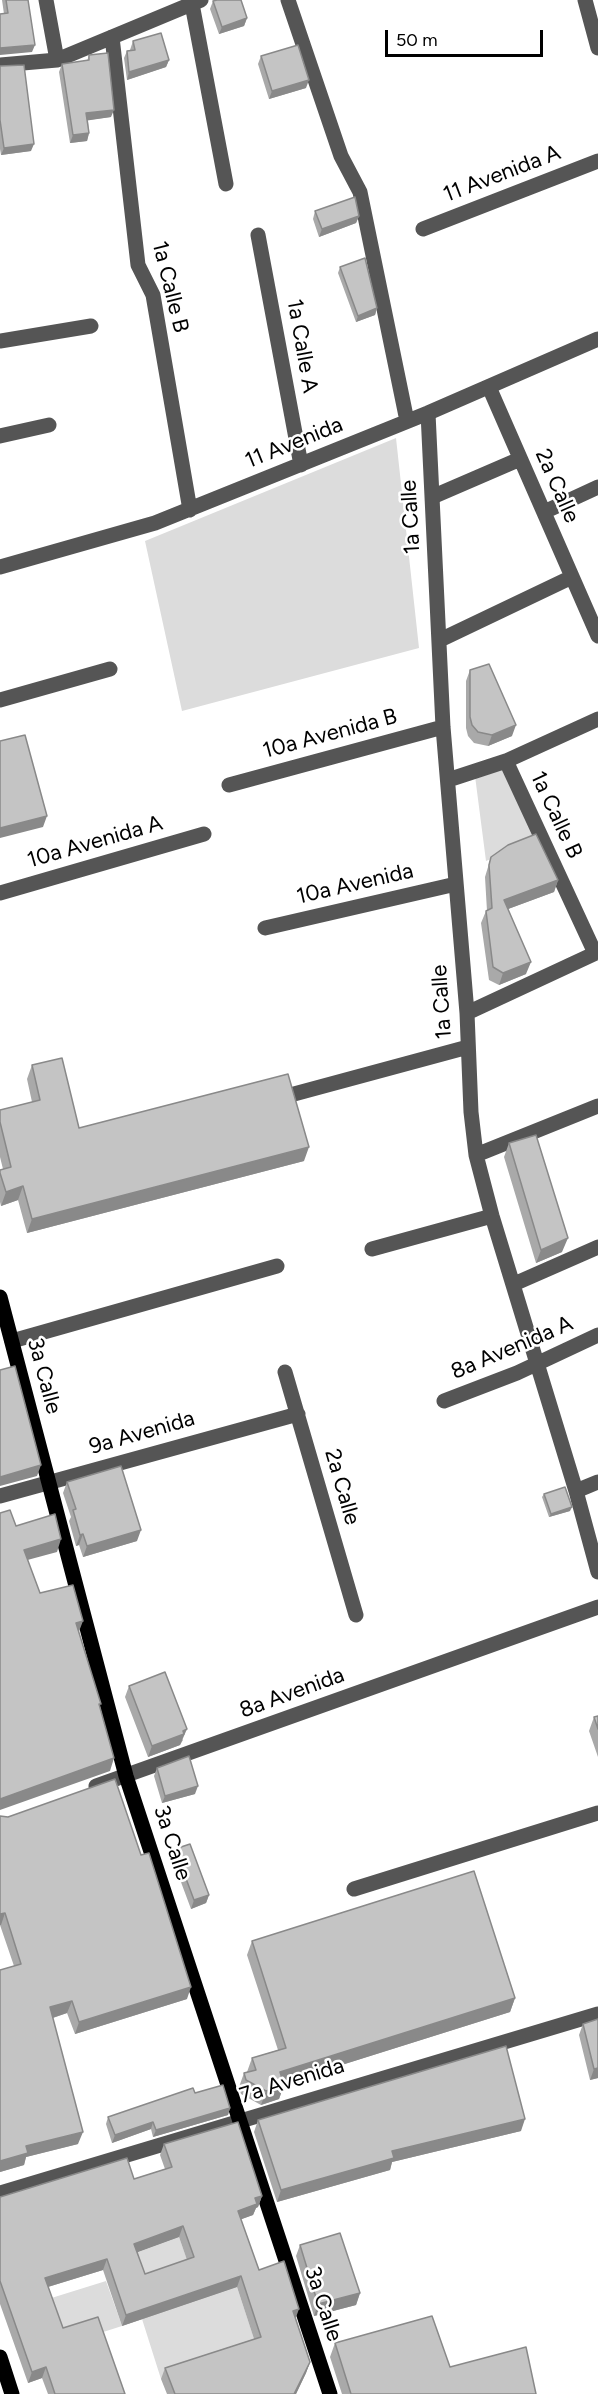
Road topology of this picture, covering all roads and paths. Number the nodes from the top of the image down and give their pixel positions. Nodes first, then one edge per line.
1 (46, 0) edge
2 (288, 0) edge
3 (585, 0) edge
4 (196, 2) edge
5 (112, 37) junction
6 (598, 48) edge
7 (57, 60) junction
8 (0, 65) edge
9 (598, 161) edge
10 (226, 184) dead end
11 (423, 229) dead end
12 (258, 235) dead end
13 (91, 326) dead end
14 (598, 339) edge
15 (0, 341) edge
16 (489, 387) junction
17 (428, 413) junction
18 (407, 421) junction
19 (49, 425) dead end
20 (0, 436) edge
21 (520, 459) junction
22 (301, 465) junction
23 (598, 487) edge
24 (432, 497) junction
25 (190, 510) junction
26 (544, 512) junction
27 (0, 567) edge
28 (572, 577) junction
29 (598, 636) edge
30 (440, 640) junction
31 (110, 669) dead end
32 (0, 700) edge
33 (598, 719) edge
34 (443, 727) junction
35 (506, 761) junction
36 (448, 780) junction
37 (229, 784) dead end
38 (204, 834) dead end
39 (456, 884) junction
40 (0, 893) edge
41 (265, 928) dead end
42 (596, 952) edge
43 (467, 1013) junction
44 (468, 1047) junction
45 (294, 1094) edge
46 (598, 1106) edge
47 (476, 1155) junction
48 (492, 1216) junction
49 (598, 1247) edge
50 (372, 1249) dead end
51 (277, 1266) dead end
52 (514, 1284) junction
53 (0, 1297) edge
54 (598, 1335) edge
55 (12, 1341) junction
56 (536, 1365) junction
57 (285, 1372) dead end
58 (444, 1401) dead end
59 (297, 1414) junction
60 (598, 1482) edge
61 (48, 1483) junction
62 (576, 1491) junction
63 (0, 1496) edge
64 (598, 1572) edge
65 (598, 1607) edge
66 (356, 1615) dead end
67 (126, 1776) junction
68 (84, 1790) edge
69 (598, 1813) edge
70 (354, 1889) dead end
71 (598, 2014) edge
72 (238, 2121) junction
73 (0, 2193) edge
74 (0, 2357) edge
75 (12, 2394) edge
76 (330, 2394) edge

1 - 7 street
2 - 18 street
3 - 6 street
4 - 5 street
4 - 10 street
5 - 7 street
5 - 25 street, 1a Calle B
7 - 8 street
9 - 11 street, 11 Avenida A
12 - 22 street, 1a Calle A
13 - 15 street
14 - 16 street, 11 Avenida
16 - 17 street, 11 Avenida
16 - 21 street, 2a Calle
17 - 18 street, 11 Avenida
17 - 24 street, 1a Calle
18 - 22 street, 11 Avenida
19 - 20 street
21 - 24 street
21 - 26 street, 2a Calle
22 - 25 street, 11 Avenida
23 - 26 street
24 - 30 street, 1a Calle
25 - 27 street, 11 Avenida
26 - 28 street, 2a Calle
28 - 29 street, 2a Calle
28 - 30 street
30 - 34 street, 1a Calle
31 - 32 street
33 - 35 street
34 - 36 street, 1a Calle
34 - 37 street, 10a Avenida B
35 - 36 street
35 - 42 street, 1a Calle B
36 - 39 street, 1a Calle
38 - 40 street, 10a Avenida A
39 - 41 street, 10a Avenida
39 - 43 street, 1a Calle
42 - 43 street
43 - 44 street, 1a Calle
44 - 45 street
44 - 47 street, 1a Calle
46 - 47 street
47 - 48 street, 1a Calle
48 - 50 street
48 - 52 street, 1a Calle
49 - 52 street
51 - 55 street
52 - 56 street, 1a Calle
53 - 55 main road, 3a Calle
54 - 56 street, 8a Avenida A
55 - 61 main road, 3a Calle
56 - 58 street, 8a Avenida A
56 - 62 street, 1a Calle
57 - 59 street, 2a Calle
59 - 61 street, 9a Avenida
59 - 66 street, 2a Calle
60 - 62 street
61 - 63 street, 9a Avenida
61 - 67 main road, 3a Calle
62 - 64 street, 1a Calle
65 - 67 street, 8a Avenida
67 - 68 street, 8a Avenida
67 - 72 main road, 3a Calle
69 - 70 street
71 - 72 street, 7a Avenida
72 - 73 street, 7a Avenida
72 - 76 main road, 3a Calle
74 - 75 main road

